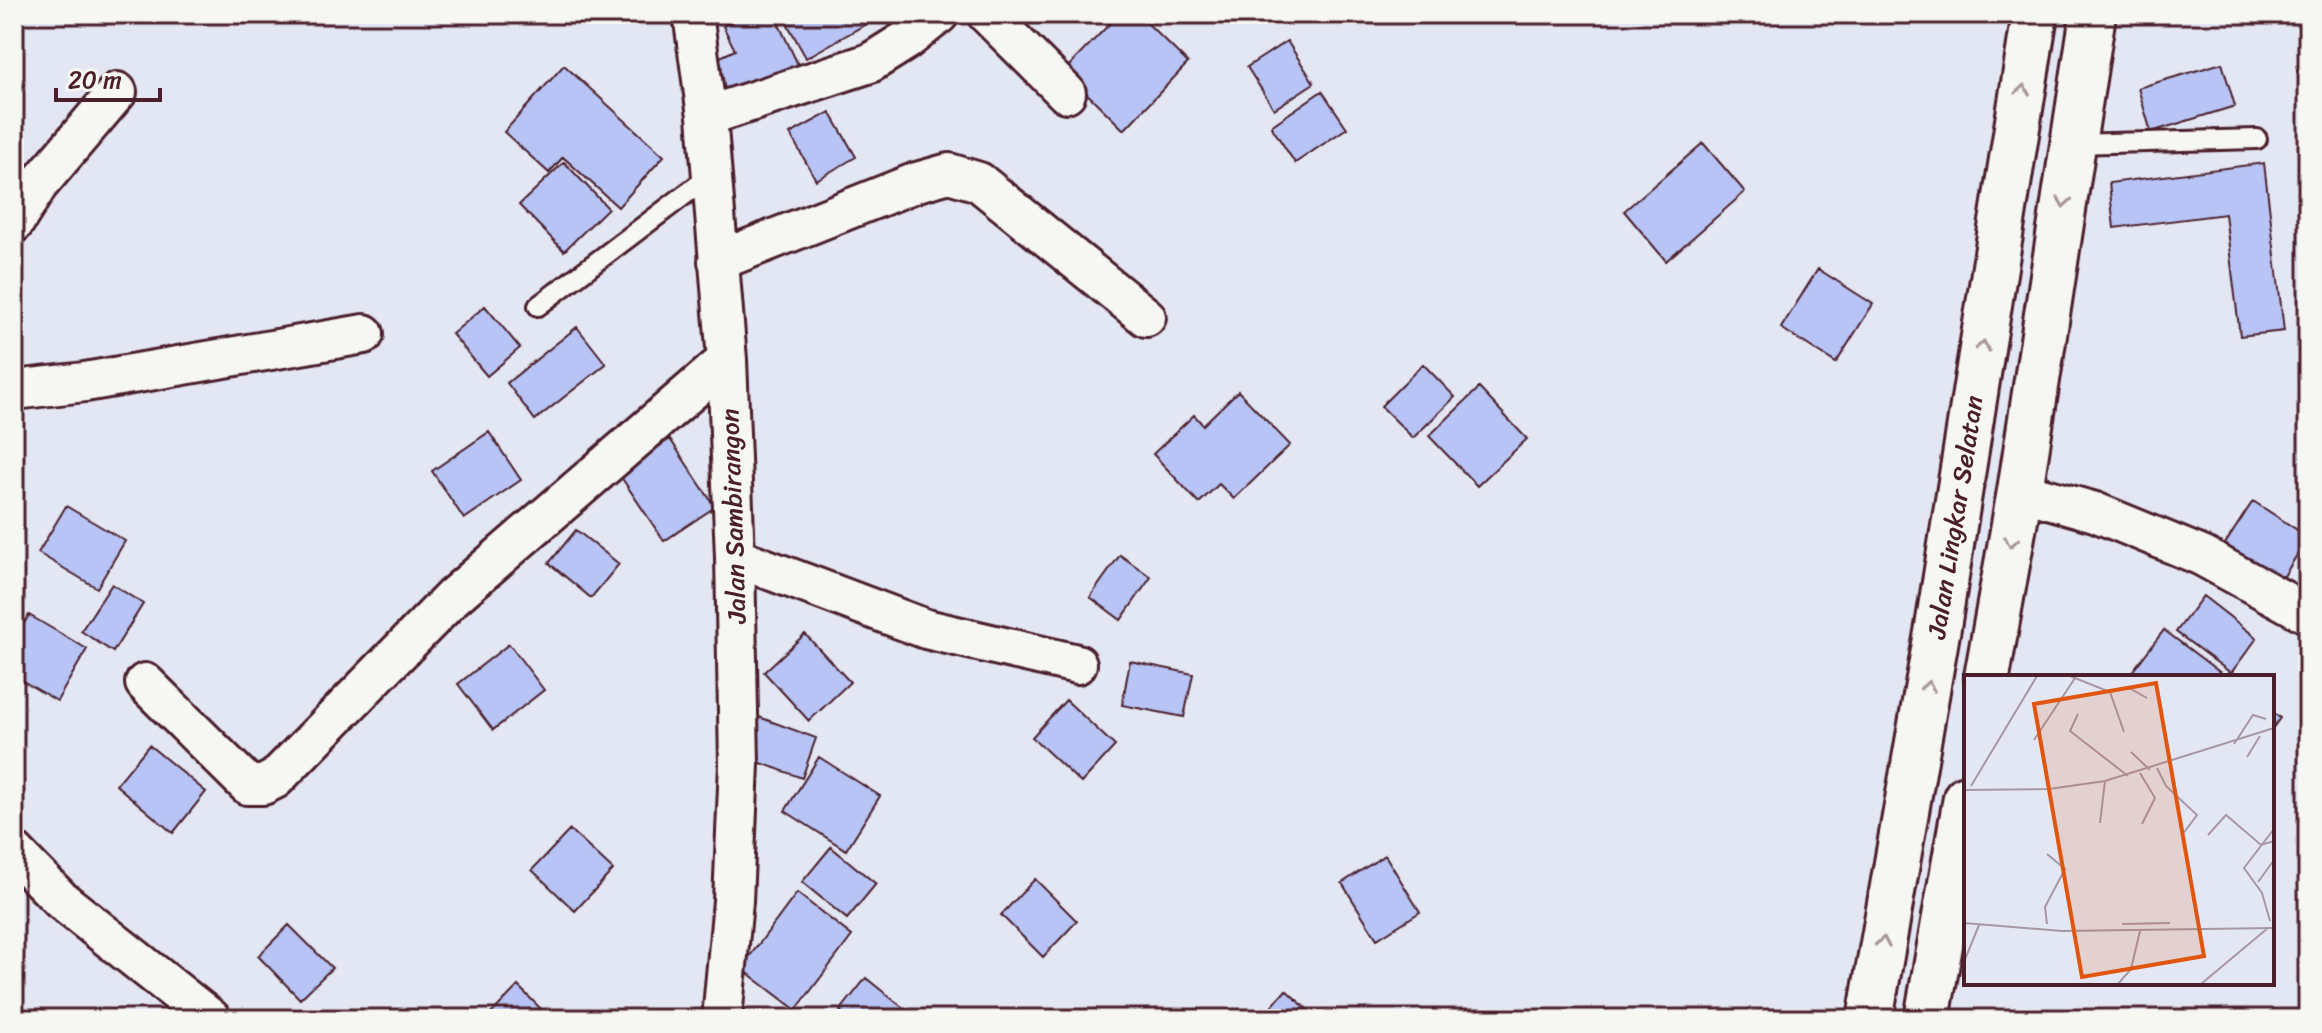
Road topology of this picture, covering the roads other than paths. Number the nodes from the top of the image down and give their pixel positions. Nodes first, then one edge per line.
1 (693, 14) edge
2 (939, 14) edge
3 (987, 14) edge
4 (2035, 14) edge
5 (2093, 14) edge
6 (117, 92) dead end
7 (1066, 93) dead end
8 (707, 116) junction
9 (2257, 139) dead end
10 (2073, 144) junction
11 (711, 175) junction
12 (14, 223) edge
13 (718, 261) junction
14 (538, 306) dead end
15 (1146, 317) dead end
16 (364, 334) dead end
17 (727, 360) junction
18 (14, 390) edge
19 (2020, 491) junction
20 (735, 557) junction
21 (2308, 614) edge
22 (1077, 664) dead end
23 (1987, 675) edge
24 (145, 683) dead end
25 (1964, 809) edge
26 (14, 852) edge
27 (211, 1019) edge
28 (722, 1019) edge
29 (1870, 1019) edge
30 (1927, 1019) edge

1 - 8 street, Jalan Sambirangon
2 - 8 street
3 - 7 street
29 -> 4 highway, Jalan Lingkar Selatan
5 - 10 highway
6 - 12 street
8 - 11 street, Jalan Sambirangon
9 - 10 lane
10 -> 19 highway
11 - 13 street, Jalan Sambirangon
11 - 14 lane
13 - 15 street
13 - 17 street, Jalan Sambirangon
16 - 18 street
17 - 20 street, Jalan Sambirangon
17 - 24 street
19 - 21 street
19 -> 23 highway
20 - 22 street
20 - 28 street, Jalan Sambirangon
25 - 30 highway
26 - 27 street

